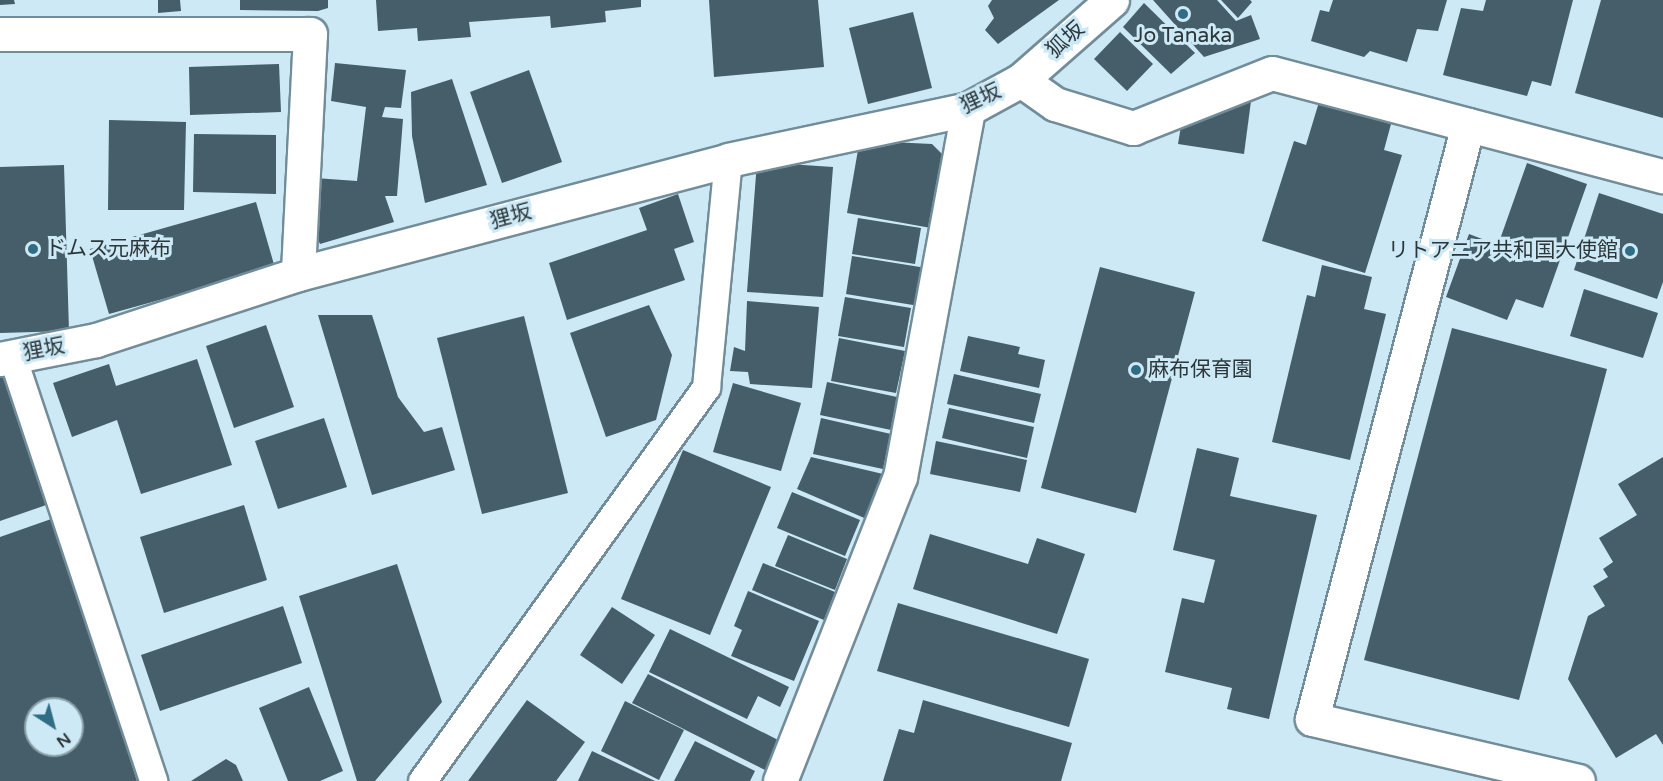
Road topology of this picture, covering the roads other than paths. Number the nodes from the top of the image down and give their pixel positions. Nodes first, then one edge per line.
1 (1112, 0) edge
2 (0, 34) edge
3 (1022, 80) junction
4 (968, 109) junction
5 (1468, 125) junction
6 (728, 160) junction
7 (1663, 176) edge
8 (298, 274) junction
9 (6, 358) edge
10 (153, 781) edge
11 (422, 781) edge
12 (780, 781) edge
13 (1578, 781) edge

1 - 3 street, 狐坂
2 - 8 street
3 - 4 street, 狸坂
3 - 5 street
4 - 6 street, 狸坂
4 - 12 street
5 - 7 street
5 - 13 street
6 - 8 street, 狸坂
6 - 11 lane
8 - 9 street, 狸坂
9 - 10 lane

